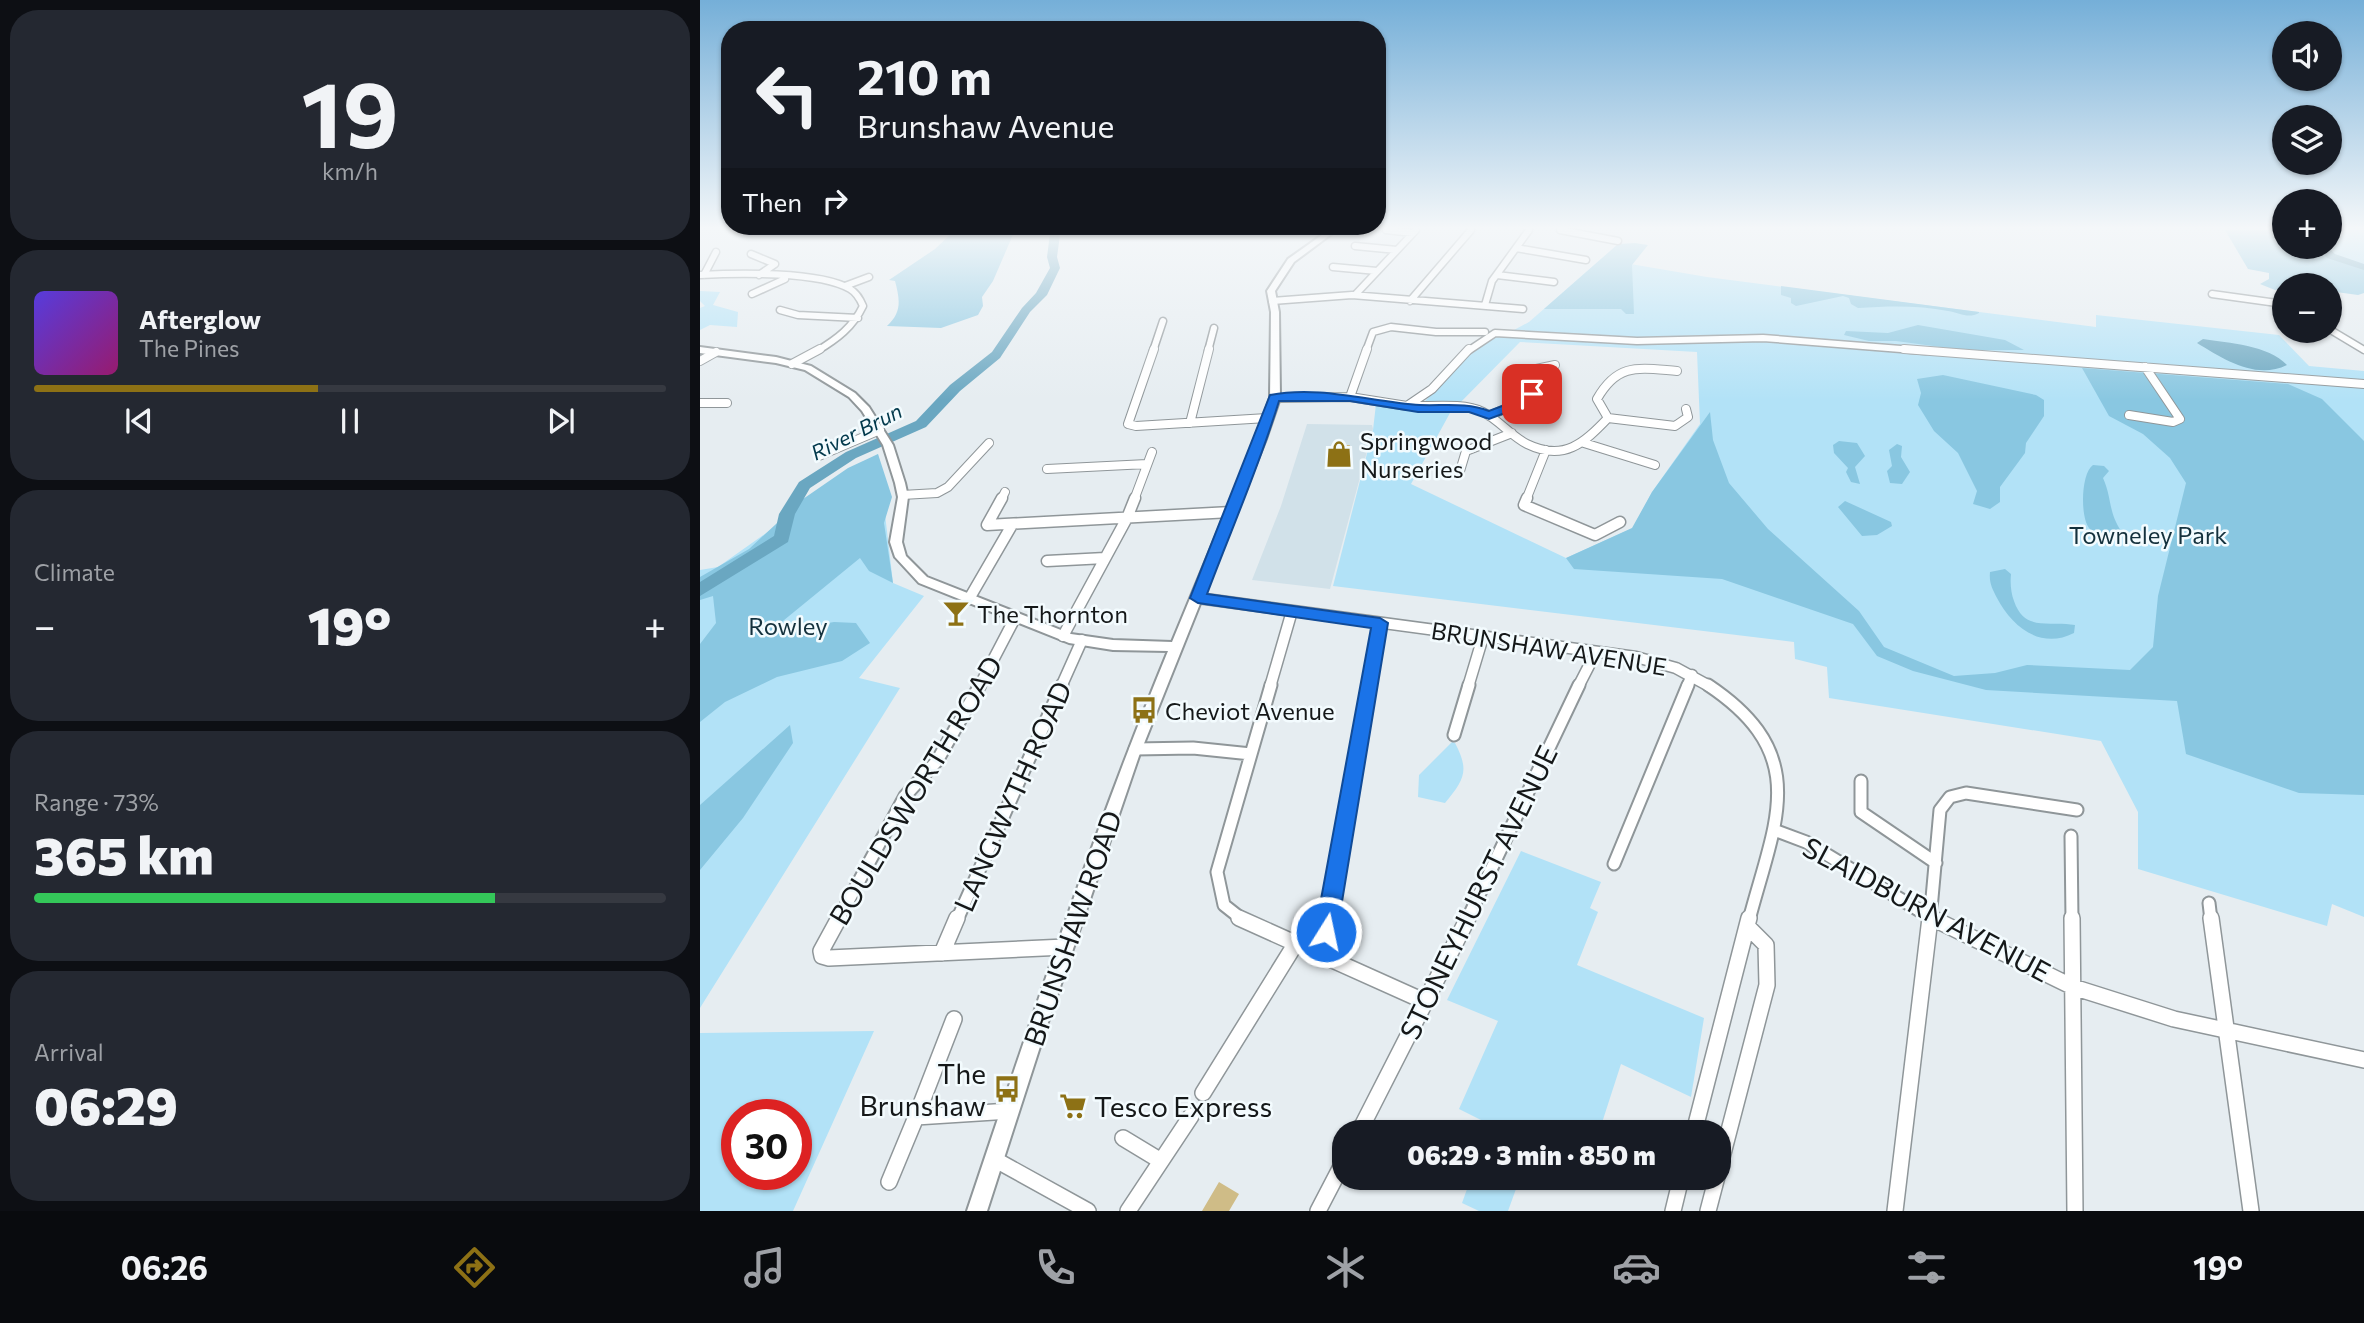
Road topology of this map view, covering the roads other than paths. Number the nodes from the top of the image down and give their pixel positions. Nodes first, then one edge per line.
1 (845, 286) edge
2 (769, 287) edge
3 (1274, 287) edge
4 (1362, 287) edge
5 (1422, 287) edge
6 (1492, 287) edge
7 (752, 294) dead end
8 (2212, 294) dead end
9 (1354, 295) junction
10 (1272, 301) junction
11 (1410, 301) junction
12 (2272, 301) edge
13 (1485, 305) junction
14 (1523, 309) dead end
15 (774, 318) dead end
16 (858, 318) junction
17 (1163, 321) dead end
18 (1214, 328) dead end
19 (1485, 332) dead end
20 (2342, 337) edge
21 (700, 350) edge
22 (2364, 350) edge
23 (716, 352) junction
24 (700, 361) edge
25 (792, 364) junction
26 (1555, 365) dead end
27 (2145, 367) junction
28 (1677, 371) dead end
29 (2364, 384) edge
30 (1350, 397) junction
31 (1275, 398) junction
32 (700, 403) edge
33 (727, 403) dead end
34 (1407, 406) junction
35 (1686, 409) dead end
36 (2129, 415) dead end
37 (1489, 416) junction
38 (1267, 418) junction
39 (1608, 418) junction
40 (1190, 423) junction
41 (880, 430) junction
42 (1511, 433) junction
43 (989, 443) dead end
44 (1584, 443) junction
45 (1546, 450) junction
46 (969, 451) dead end
47 (982, 451) junction
48 (1152, 452) dead end
49 (820, 456) dead end
50 (1147, 464) junction
51 (1655, 465) dead end
52 (1046, 470) dead end
53 (1460, 471) dead end
54 (1005, 492) dead end
55 (902, 495) junction
56 (1231, 512) junction
57 (1127, 518) junction
58 (1620, 522) dead end
59 (1012, 525) junction
60 (1105, 558) junction
61 (1047, 561) dead end
62 (1198, 598) junction
63 (969, 599) junction
64 (1292, 611) junction
65 (1015, 618) junction
66 (1380, 623) junction
67 (1063, 636) junction
68 (1483, 636) junction
69 (1082, 640) junction
70 (1175, 647) junction
71 (1596, 652) junction
72 (1692, 675) junction
73 (1454, 735) dead end
74 (1135, 749) junction
75 (1251, 754) junction
76 (1861, 781) dead end
77 (2077, 810) dead end
78 (1774, 830) junction
79 (2071, 836) dead end
80 (1936, 863) junction
81 (1614, 864) dead end
82 (2209, 903) dead end
83 (1931, 918) junction
84 (1749, 928) junction
85 (1296, 943) junction
86 (1065, 947) junction
87 (942, 953) junction
88 (1322, 953) junction
89 (2073, 987) junction
90 (1426, 1002) junction
91 (954, 1019) dead end
92 (2228, 1031) junction
93 (2364, 1060) edge
94 (1203, 1093) dead end
95 (1010, 1111) junction
96 (916, 1116) junction
97 (1191, 1116) dead end
98 (1365, 1120) edge
99 (1696, 1120) edge
100 (1123, 1138) dead end
101 (994, 1159) junction
102 (1161, 1161) junction
103 (889, 1182) dead end
104 (1332, 1184) edge
105 (1678, 1190) edge
106 (977, 1211) edge
107 (1088, 1211) edge
108 (1128, 1211) edge
109 (1318, 1211) edge
110 (1673, 1211) edge
111 (1708, 1211) edge
112 (1895, 1211) edge
113 (2075, 1211) edge
114 (2251, 1211) edge

1 - 16 street
2 - 7 street
3 - 10 street
4 - 9 street
5 - 11 street
6 - 13 street
8 - 12 street
9 - 10 street
9 - 11 street
10 - 31 street, BRUNSHAW ROAD
11 - 13 street
13 - 14 street
15 - 16 street
16 - 25 street
17 - 40 street
18 - 40 street
19 - 30 street
20 - 22 street
21 - 23 street
23 - 24 street
23 - 25 street
25 - 41 street
26 - 37 street
27 - 29 street
27 - 34 street
27 - 36 street
28 - 39 street
30 - 31 street
30 - 34 street
31 - 38 street, BRUNSHAW ROAD
32 - 33 street
34 - 37 street
35 - 39 street
37 - 42 street
38 - 40 street
38 - 56 street, BRUNSHAW ROAD
39 - 44 street
41 - 49 street
41 - 55 street
42 - 45 street
42 - 53 street
43 - 47 street
44 - 45 street
44 - 51 street
45 - 58 street
46 - 47 street
47 - 55 street
48 - 50 street
50 - 52 street
50 - 57 street
54 - 59 street
55 - 63 street
56 - 57 street
56 - 62 street, BRUNSHAW ROAD
57 - 59 street
57 - 60 street
59 - 63 street
60 - 61 street
60 - 67 street
62 - 64 street, BRUNSHAW AVENUE
62 - 70 street, BRUNSHAW ROAD
63 - 65 street
64 - 66 street, BRUNSHAW AVENUE
64 - 75 street
65 - 67 street
65 - 87 street, BOULDSWORTH ROAD
66 - 68 street, BRUNSHAW AVENUE
66 - 88 street
67 - 69 street
68 - 71 street, BRUNSHAW AVENUE
68 - 73 street
69 - 70 street
69 - 87 street, LANGWYTH ROAD
70 - 74 street, BRUNSHAW ROAD
71 - 72 street, BRUNSHAW AVENUE
71 - 90 street, STONEYHURST AVENUE
72 - 78 street, BRUNSHAW AVENUE
72 - 81 street
74 - 75 street
74 - 86 street, BRUNSHAW ROAD
75 - 85 street
76 - 80 street
77 - 80 street
78 - 83 street, SLAIDBURN AVENUE
78 - 84 street, BRUNSHAW AVENUE
79 - 89 street
80 - 83 street
82 - 92 street
83 - 89 street, SLAIDBURN AVENUE
83 - 112 street
84 - 99 street, BRUNSHAW AVENUE
84 - 111 street
85 - 88 street
85 - 94 street
86 - 87 street
86 - 95 street, BRUNSHAW ROAD
88 - 90 street
89 - 92 street, SLAIDBURN AVENUE
89 - 113 street
90 - 98 street, STONEYHURST AVENUE
91 - 96 street
92 - 93 street, SLAIDBURN AVENUE
92 - 114 street
95 - 96 street
95 - 101 street, BRUNSHAW ROAD
96 - 103 street
97 - 102 street
100 - 102 street
101 - 106 street, BRUNSHAW ROAD
101 - 107 street
102 - 108 street
104 - 109 street
105 - 110 street

